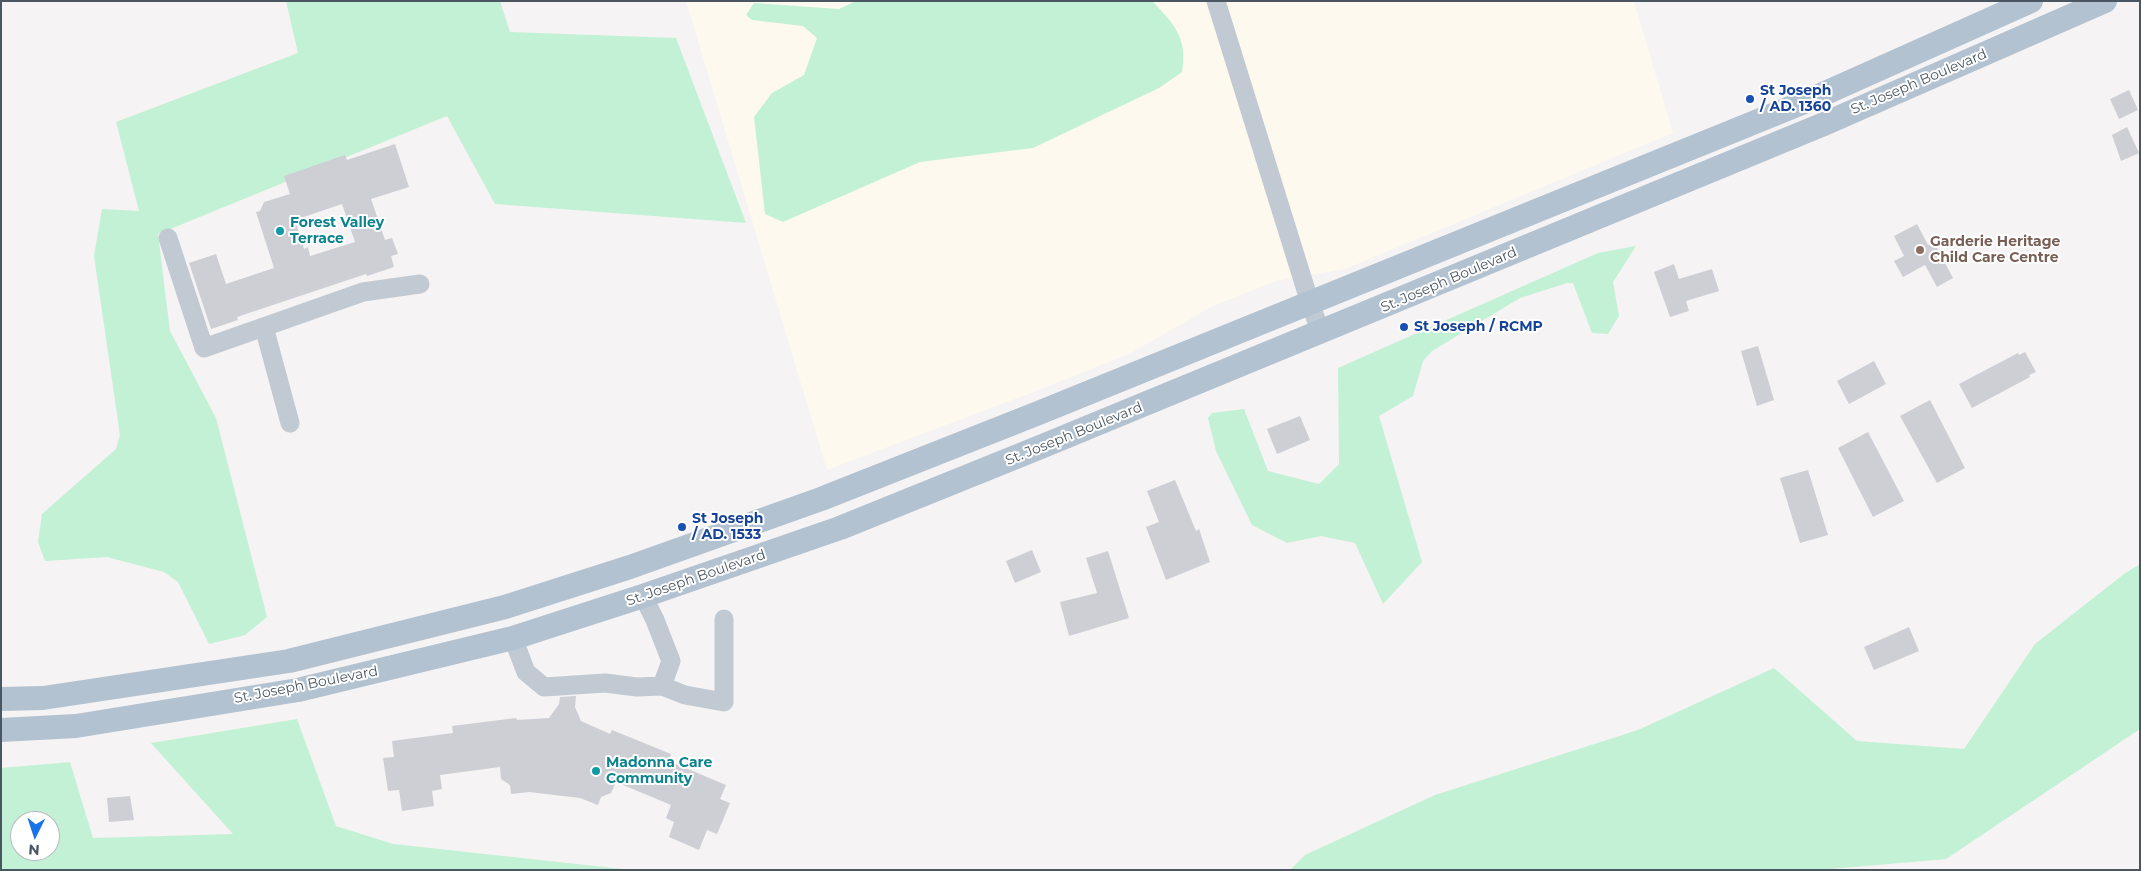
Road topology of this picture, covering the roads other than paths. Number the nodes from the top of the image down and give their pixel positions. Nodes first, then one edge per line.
1 (1216, 1) edge
2 (2031, 1) edge
3 (2100, 2) edge
4 (1812, 99) junction
5 (1824, 124) junction
6 (168, 238) dead end
7 (420, 284) dead end
8 (1310, 303) junction
9 (264, 327) junction
10 (1321, 333) junction
11 (1046, 410) junction
12 (290, 423) dead end
13 (1060, 439) junction
14 (630, 567) junction
15 (643, 596) junction
16 (724, 619) dead end
17 (513, 638) junction
18 (662, 686) junction
19 (1, 699) edge
20 (1, 730) edge

1 - 8 lane
2 - 4 main road, St. Joseph Boulevard
3 - 5 main road, St. Joseph Boulevard
4 - 5 main road
4 - 8 main road, St. Joseph Boulevard
5 - 10 main road, St. Joseph Boulevard
6 - 9 lane
7 - 9 lane
8 - 10 lane
8 - 11 main road, St. Joseph Boulevard
9 - 12 lane
10 - 13 main road, St. Joseph Boulevard
11 - 13 main road
11 - 14 main road, St. Joseph Boulevard
13 - 15 main road, St. Joseph Boulevard
14 - 15 main road
14 - 19 main road, St. Joseph Boulevard
15 - 17 main road, St. Joseph Boulevard
15 - 18 lane
16 - 18 lane
17 - 18 lane
17 - 20 main road, St. Joseph Boulevard

